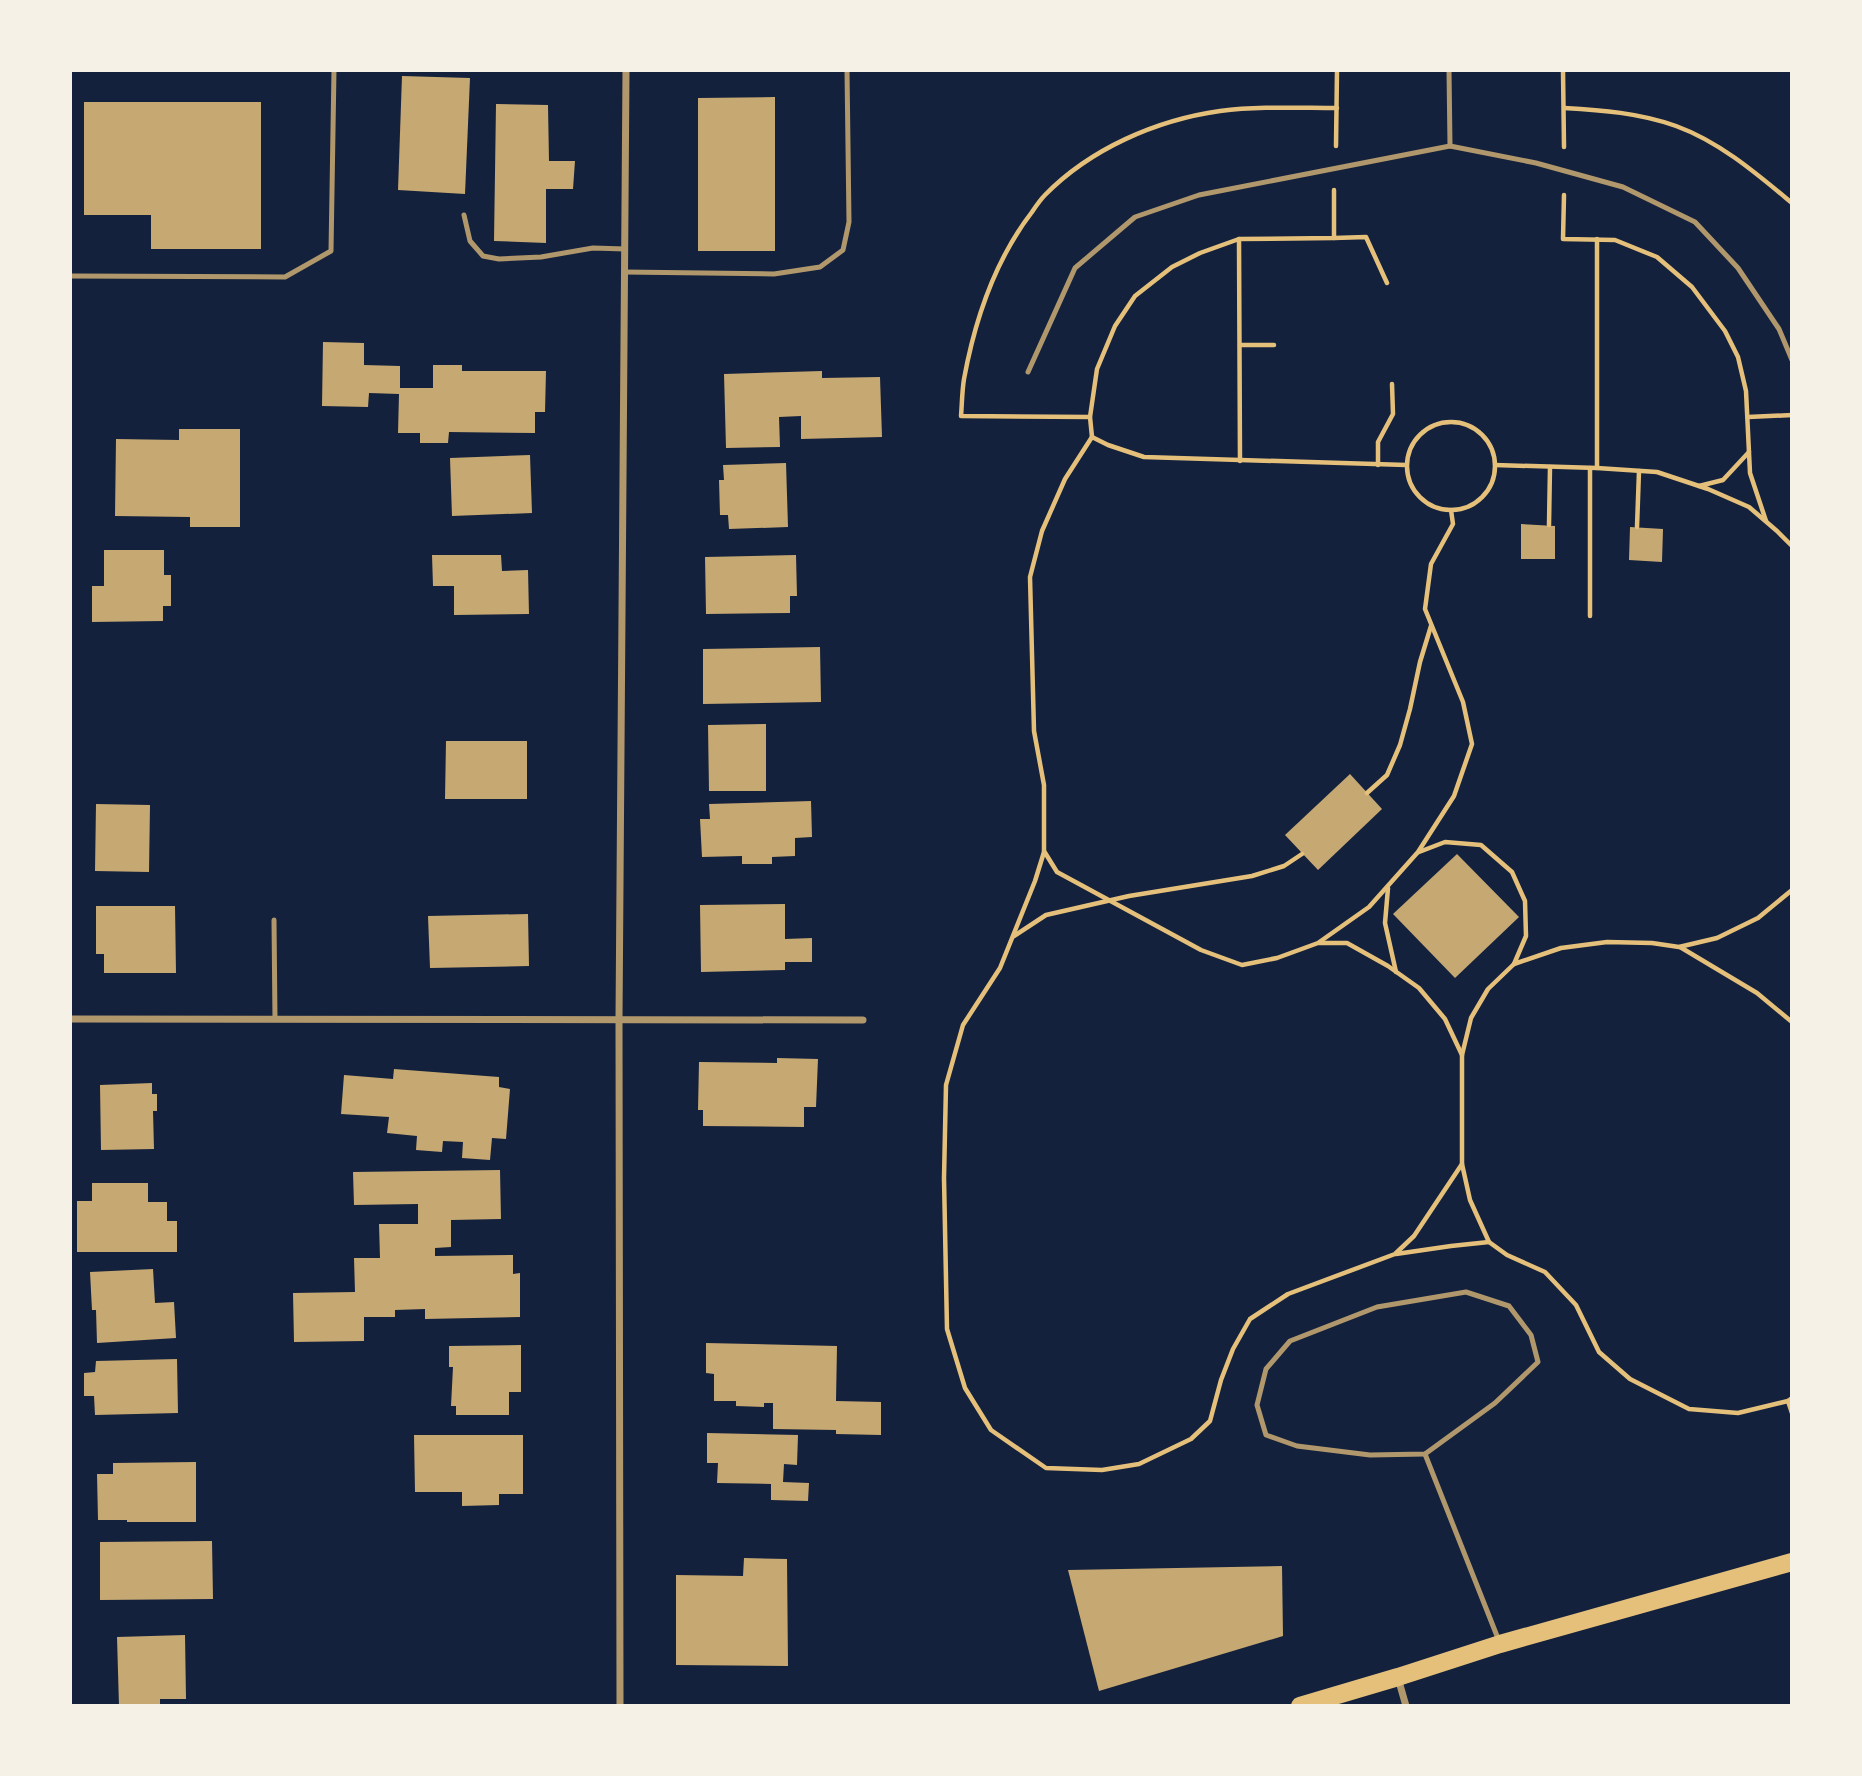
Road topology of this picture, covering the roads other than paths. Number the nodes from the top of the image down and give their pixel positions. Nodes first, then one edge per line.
1 (334, 70) edge
2 (626, 70) edge
3 (847, 70) edge
4 (1449, 70) edge
5 (1450, 146) junction
6 (464, 215) dead end
7 (625, 250) junction
8 (624, 272) junction
9 (70, 276) edge
10 (1792, 360) edge
11 (1028, 372) dead end
12 (274, 920) dead end
13 (70, 1019) edge
14 (275, 1019) junction
15 (619, 1020) junction
16 (863, 1020) dead end
17 (1425, 1454) junction
18 (1792, 1562) edge
19 (1500, 1644) junction
20 (1398, 1677) junction
21 (620, 1706) edge
22 (1300, 1706) edge
23 (1406, 1706) edge

1 - 9 lane
2 - 7 street
3 - 8 lane
4 - 5 lane
5 - 10 lane
5 - 11 lane
6 - 7 lane
7 - 8 street
8 - 15 street
12 - 14 lane
13 - 14 street
14 - 15 street
15 - 16 street
15 - 21 street
17 - 17 lane
17 - 19 lane
18 - 19 main road
19 - 20 main road
20 - 22 main road
20 - 23 street

